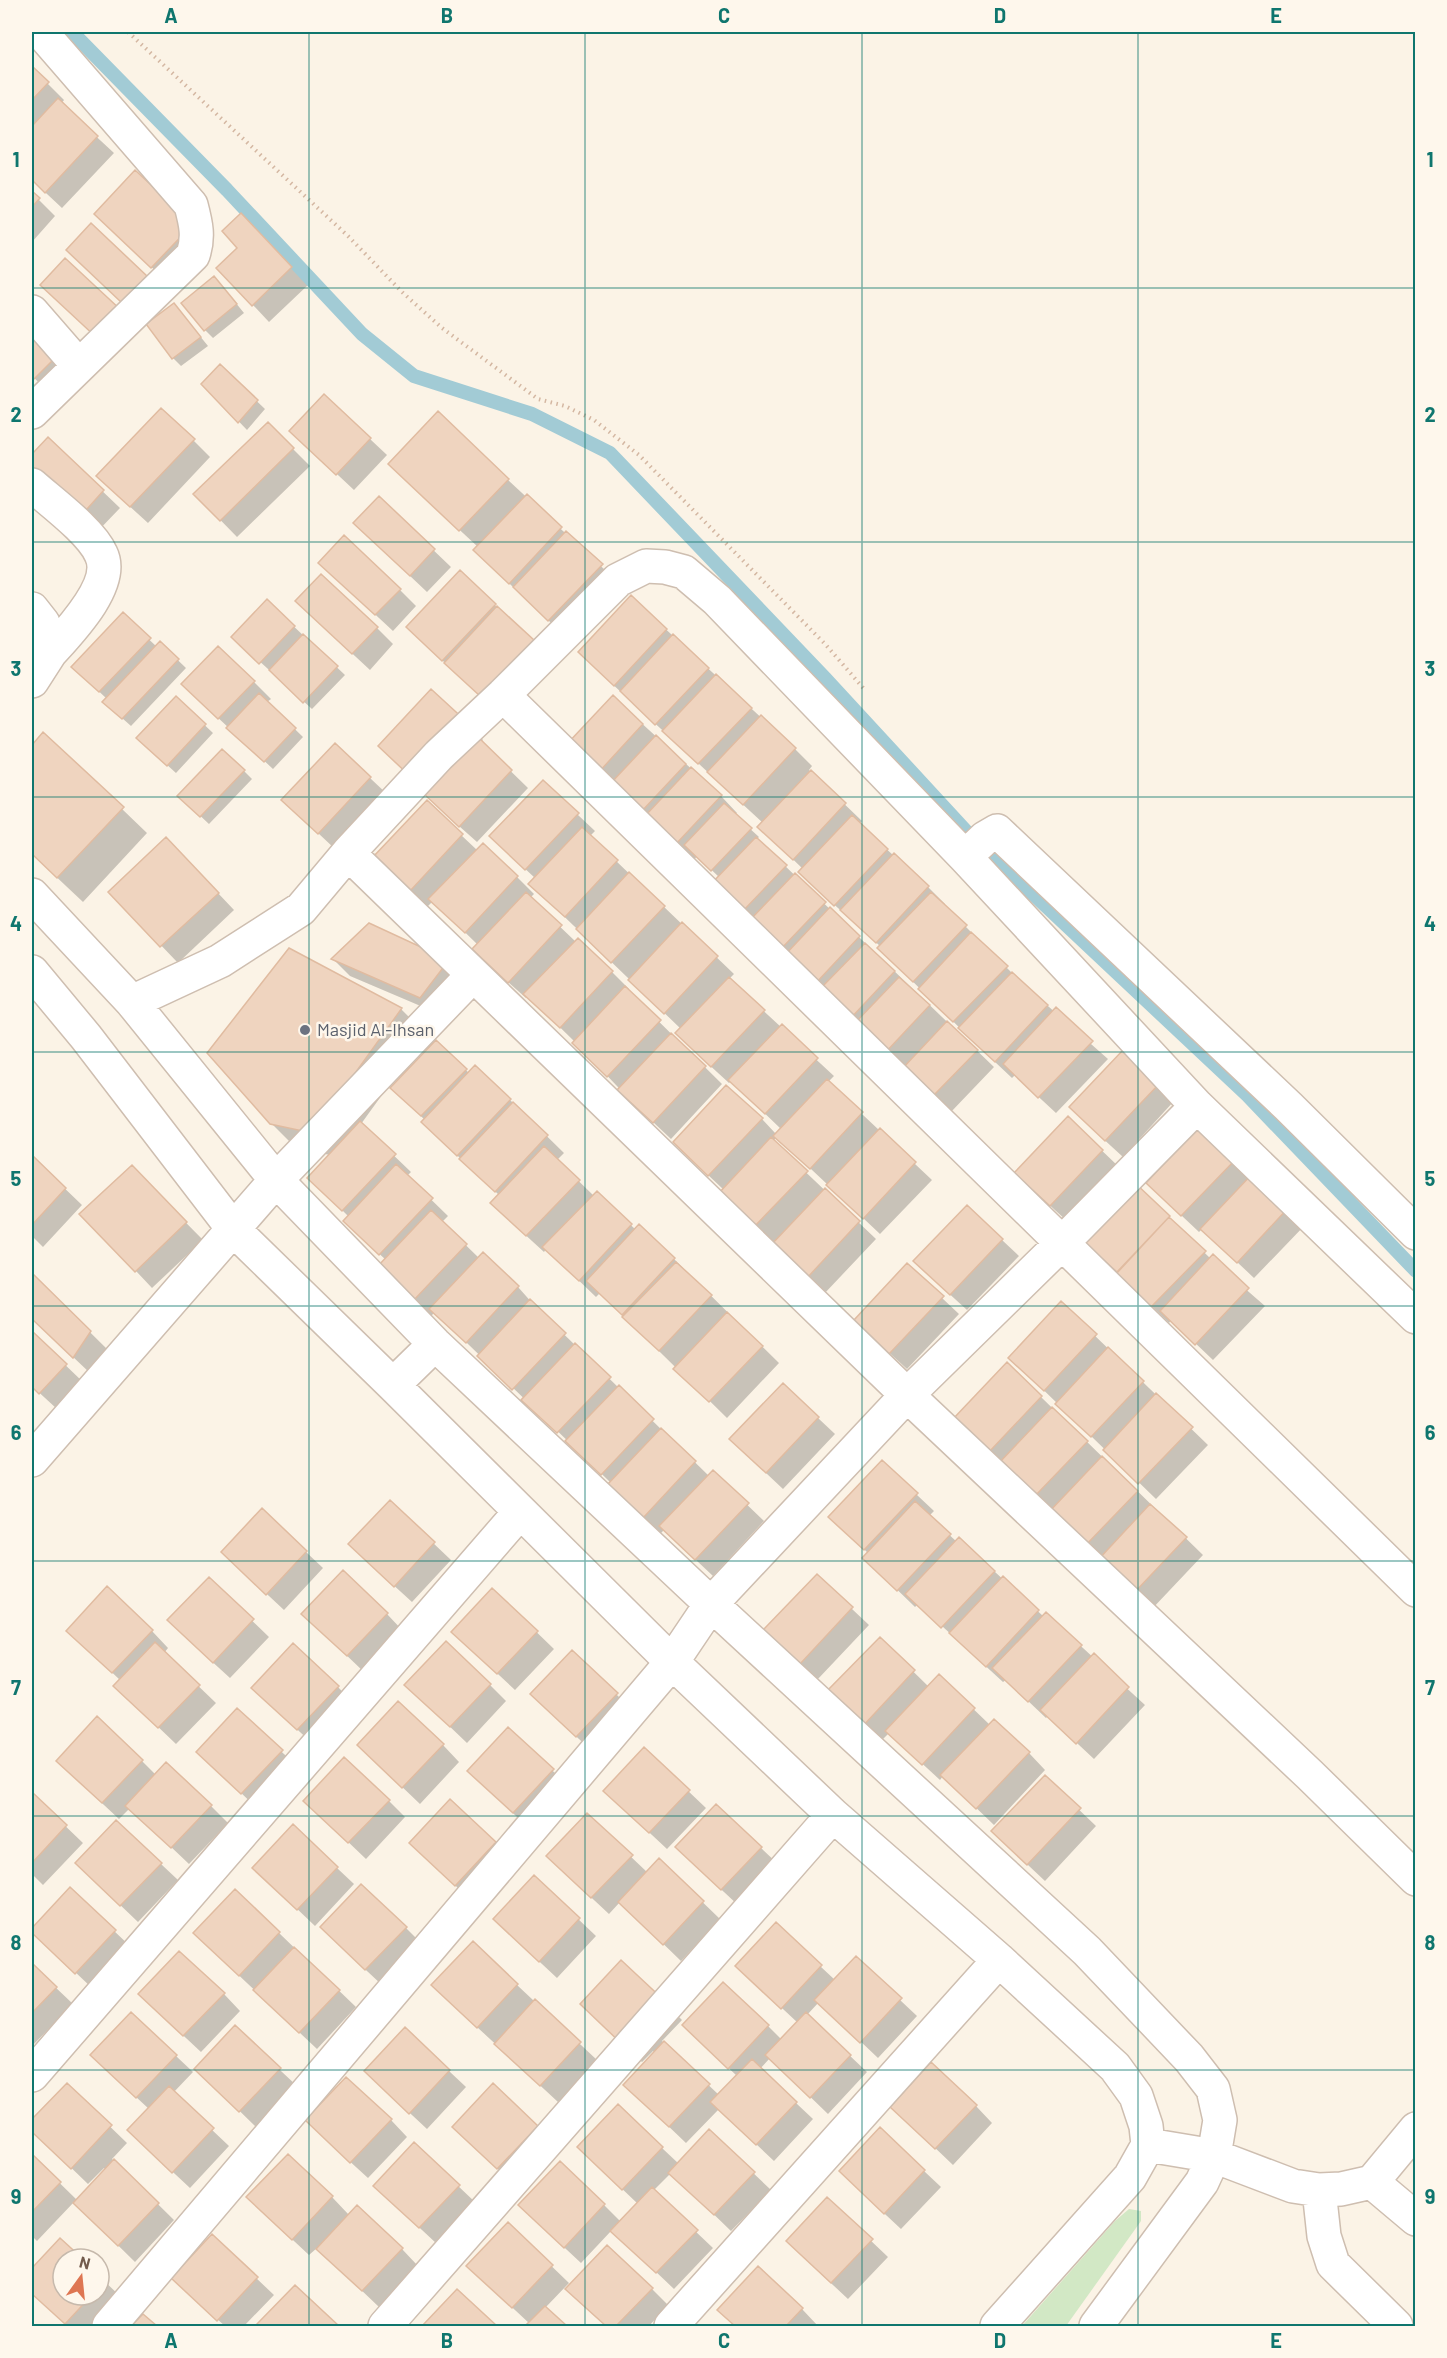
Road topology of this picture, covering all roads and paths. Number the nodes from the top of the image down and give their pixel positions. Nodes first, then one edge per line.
1 (41, 32) edge
2 (128, 32) edge
3 (32, 312) edge
4 (483, 360) dead end
5 (79, 366) junction
6 (32, 412) edge
7 (32, 485) edge
8 (32, 609) edge
9 (50, 653) junction
10 (32, 681) edge
11 (503, 695) junction
12 (974, 849) junction
13 (348, 853) junction
14 (32, 895) edge
15 (32, 972) edge
16 (473, 975) junction
17 (132, 1002) junction
18 (1197, 1106) junction
19 (276, 1180) junction
20 (234, 1230) junction
21 (1416, 1233) edge
22 (1062, 1243) junction
23 (1416, 1317) edge
24 (435, 1344) junction
25 (393, 1385) junction
26 (907, 1395) junction
27 (36, 1445) edge
28 (520, 1512) junction
29 (1416, 1590) edge
30 (711, 1604) junction
31 (672, 1662) junction
32 (833, 1815) junction
33 (1416, 1879) edge
34 (999, 1960) junction
35 (32, 2075) edge
36 (1416, 2129) edge
37 (1148, 2145) junction
38 (1214, 2156) junction
39 (1372, 2182) junction
40 (1319, 2190) junction
41 (1416, 2219) edge
42 (109, 2326) edge
43 (385, 2326) edge
44 (671, 2326) edge
45 (997, 2326) edge
46 (1096, 2326) edge
47 (1396, 2326) edge

1 - 5 street
2 - 4 path
3 - 5 street
5 - 6 street
7 - 9 street
8 - 9 street
9 - 10 street
11 - 12 street
11 - 13 street
11 - 22 street
12 - 18 street
12 - 21 street
13 - 16 street
13 - 17 street
14 - 17 street
15 - 20 street
16 - 19 street
16 - 26 street
17 - 19 street
18 - 22 street
18 - 23 street
19 - 20 street
19 - 24 street
20 - 25 street
20 - 27 street
22 - 26 street
22 - 29 street
24 - 25 street
24 - 30 street
25 - 28 street
26 - 30 street
26 - 33 street
28 - 31 street
28 - 35 street
30 - 31 street
30 - 38 street
31 - 32 street
31 - 42 street
32 - 34 street
32 - 43 street
34 - 37 street
34 - 44 street
36 - 39 street
37 - 38 street
37 - 45 street
38 - 40 street
38 - 46 street
39 - 40 street
39 - 41 street
40 - 47 street

